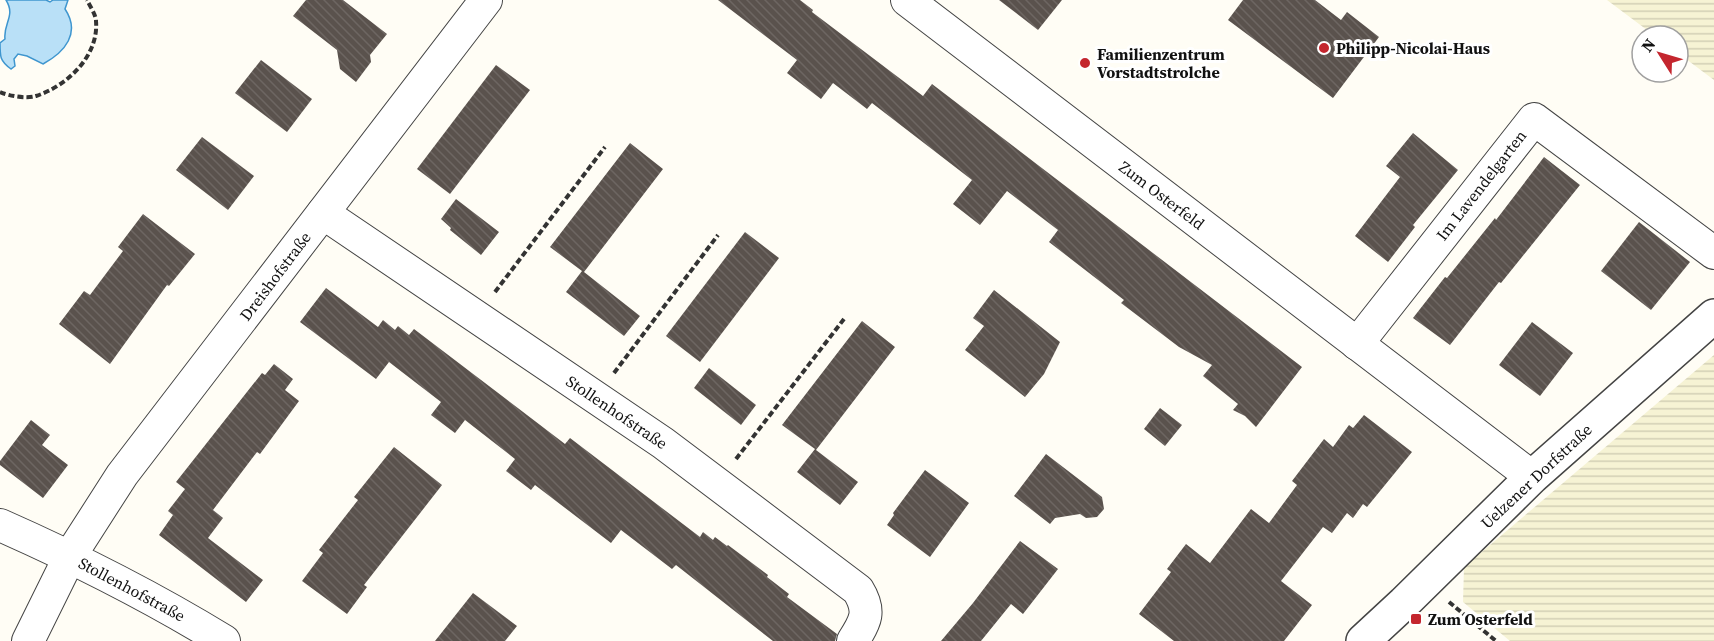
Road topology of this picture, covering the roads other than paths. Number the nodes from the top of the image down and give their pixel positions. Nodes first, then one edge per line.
1 (486, 0) edge
2 (907, 0) edge
3 (322, 213) junction
4 (1714, 253) edge
5 (1714, 316) edge
6 (1357, 344) junction
7 (1532, 477) junction
8 (0, 525) edge
9 (70, 556) junction
10 (28, 641) edge
11 (224, 641) edge
12 (853, 641) edge
13 (1363, 641) edge

1 - 3 street, Dreishofstraße
2 - 6 street, Zum Osterfeld
3 - 9 street, Dreishofstraße
3 - 12 street, Stollenhofstraße
4 - 6 street, Im Lavendelgarten
5 - 7 street, Uelzener Dorfstraße
6 - 7 street, Zum Osterfeld
7 - 13 street, Uelzener Dorfstraße
8 - 9 street
9 - 10 street, Dreishofstraße
9 - 11 street, Stollenhofstraße

